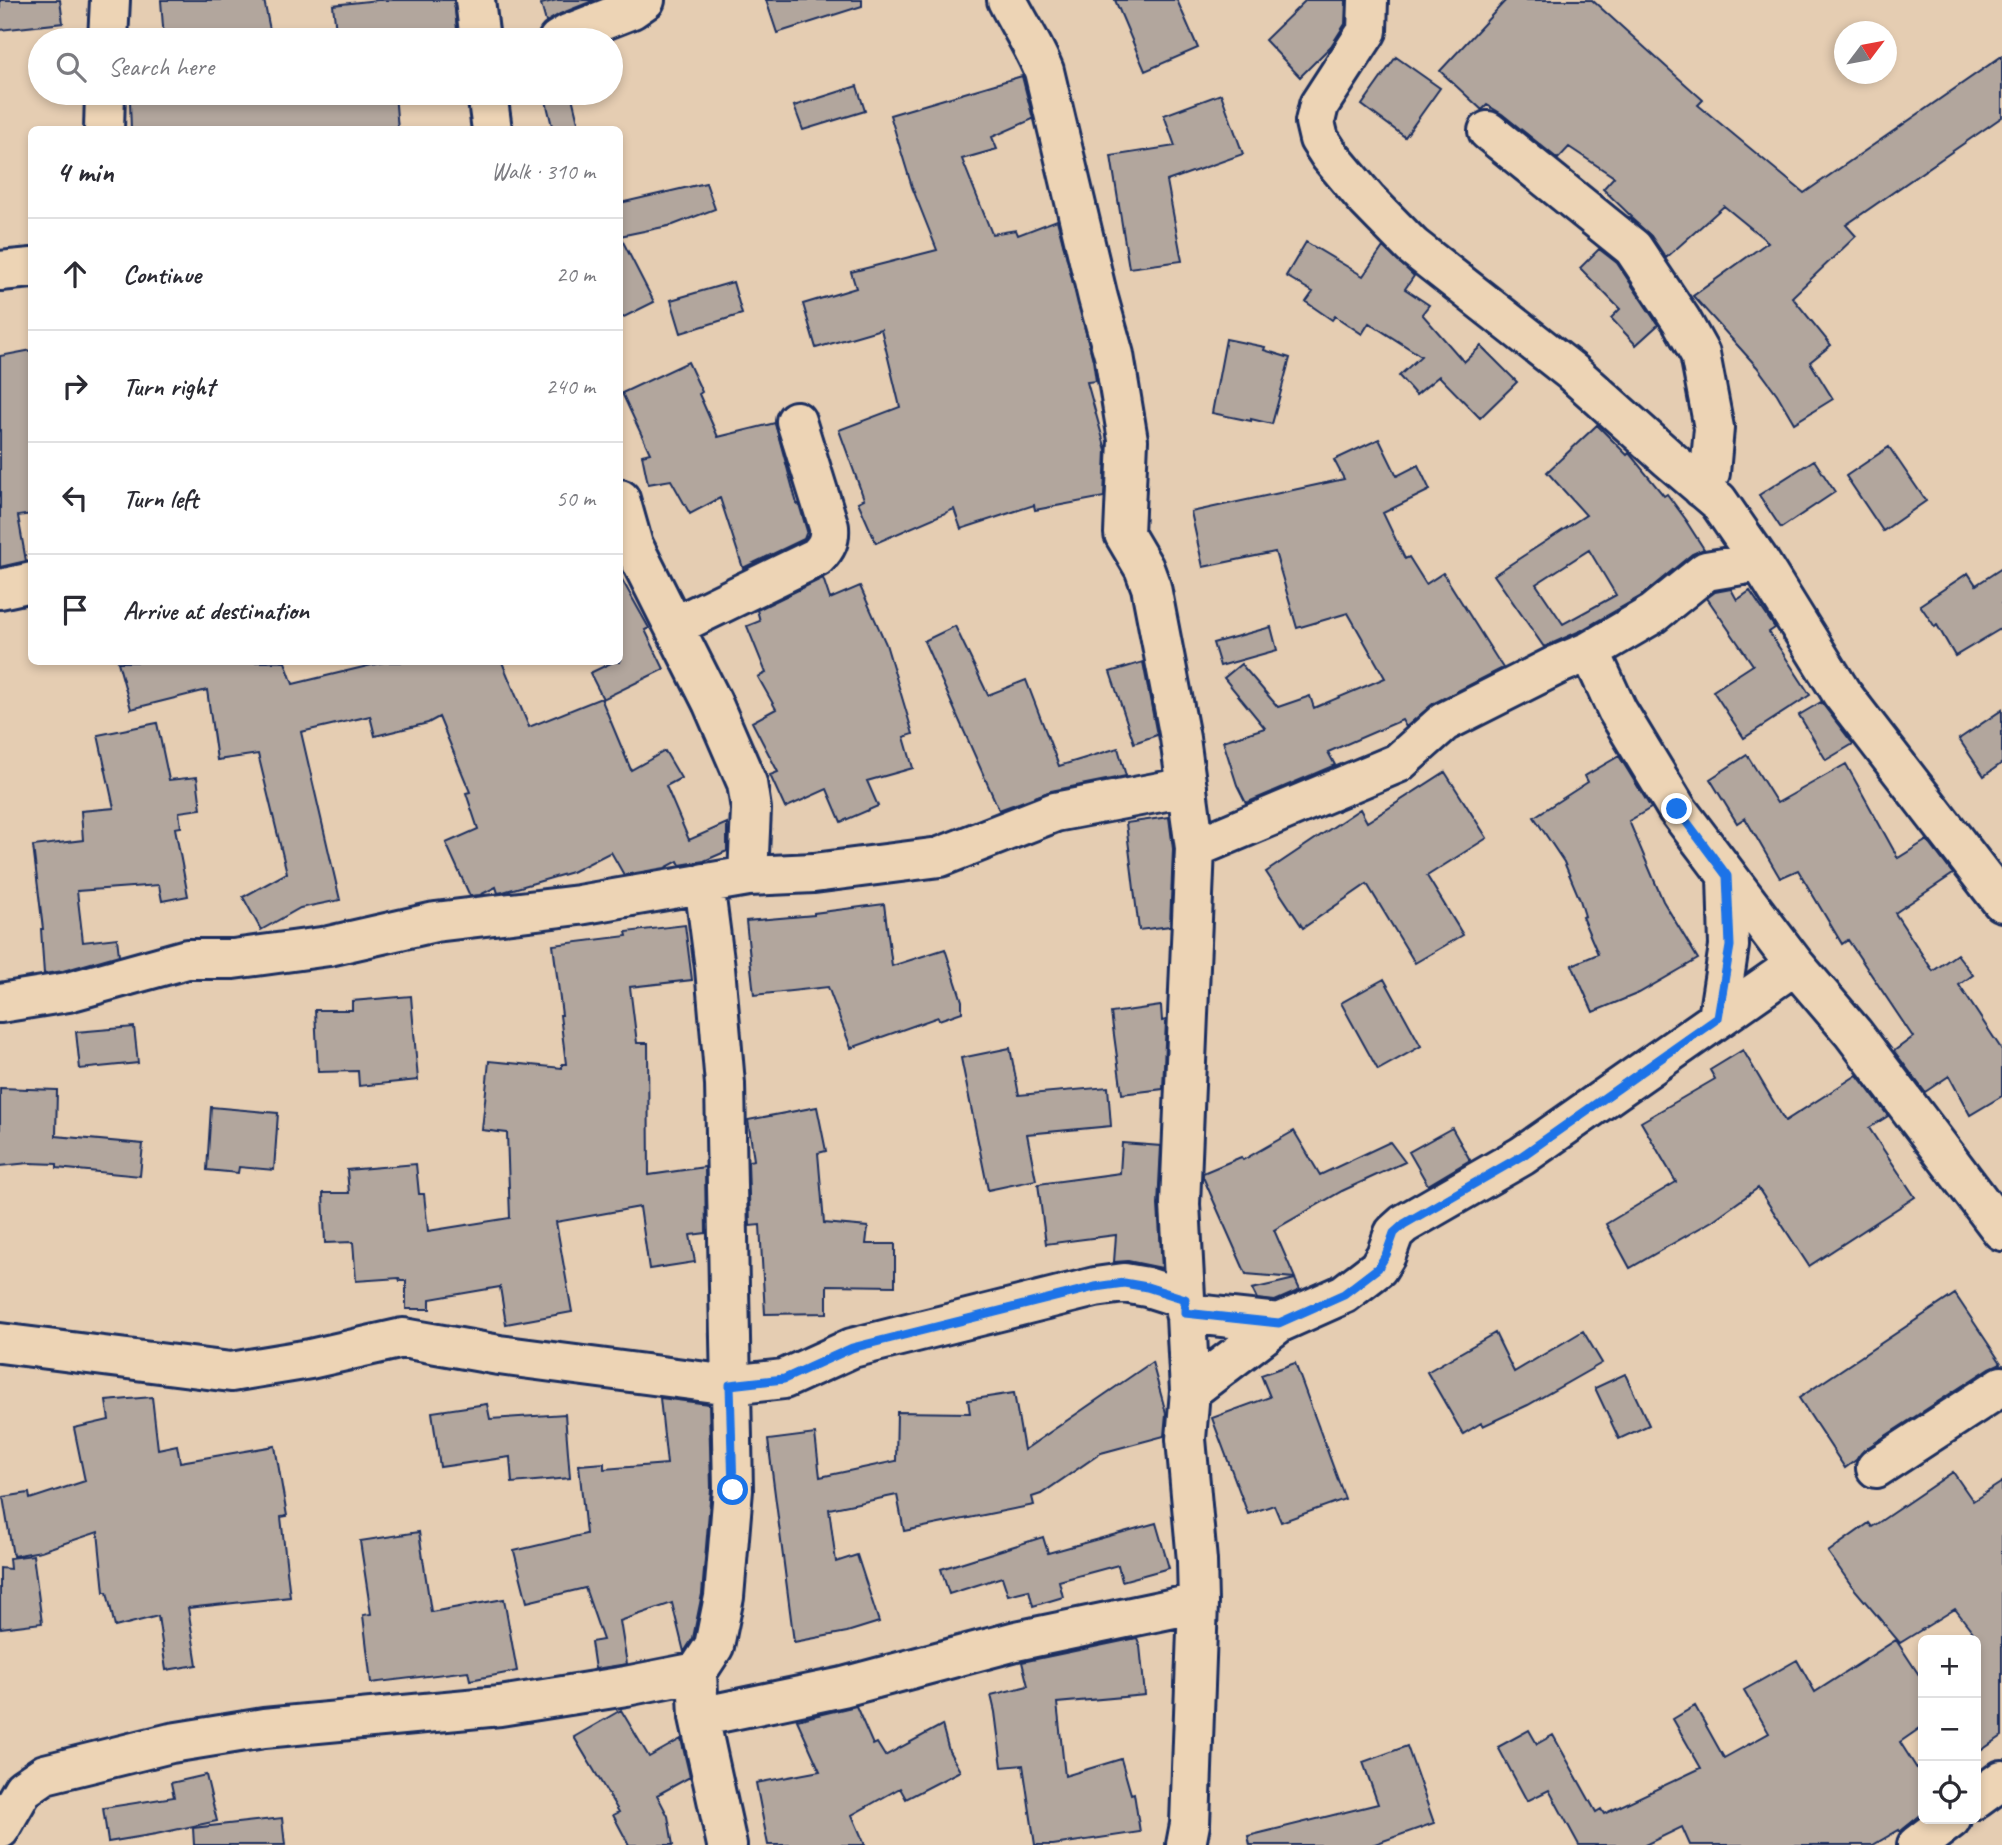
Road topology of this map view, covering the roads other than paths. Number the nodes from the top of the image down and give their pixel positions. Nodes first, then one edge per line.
1 (110, 0) edge
2 (475, 0) edge
3 (645, 0) edge
4 (1007, 0) edge
5 (1368, 0) edge
6 (109, 28) edge
7 (478, 28) edge
8 (583, 28) edge
9 (105, 105) edge
10 (104, 126) edge
11 (1488, 131) dead end
12 (28, 268) edge
13 (0, 271) edge
14 (796, 421) dead end
15 (1710, 494) junction
16 (623, 510) edge
17 (1760, 562) junction
18 (1706, 571) junction
19 (28, 583) edge
20 (0, 589) edge
21 (675, 626) junction
22 (1590, 651) junction
23 (1187, 787) junction
24 (1195, 848) junction
25 (748, 876) junction
26 (1727, 876) junction
27 (704, 883) junction
28 (2002, 902) edge
29 (1796, 965) junction
30 (0, 1003) edge
31 (1718, 1018) junction
32 (2002, 1231) edge
33 (1185, 1306) junction
34 (1279, 1323) junction
35 (0, 1343) edge
36 (730, 1385) junction
37 (2002, 1386) edge
38 (1190, 1391) junction
39 (1876, 1468) dead end
40 (1198, 1603) junction
41 (697, 1672) junction
42 (699, 1717) junction
43 (2002, 1780) edge
44 (1981, 1796) edge
45 (1944, 1824) edge
46 (0, 1829) edge
47 (727, 1845) edge
48 (1186, 1845) edge
49 (1917, 1845) edge

1 - 6 street
2 - 7 street
3 - 8 street
4 - 23 street
5 - 15 street
9 - 10 street
11 - 15 street
12 - 13 street
14 - 21 street
15 - 17 street
15 - 18 street
16 - 21 street
17 - 18 street
17 - 28 street
18 - 22 street
19 - 20 street
21 - 25 street
22 - 24 street
22 - 26 street
23 - 24 street
23 - 25 street
24 - 33 street
25 - 27 street
26 - 29 street
26 - 31 street
27 - 30 street
27 - 36 street
29 - 31 street
29 - 32 street
31 - 34 street
33 - 34 street
33 - 36 street
33 - 38 street
34 - 38 street
35 - 36 street
36 - 41 street
37 - 39 street
38 - 40 street
40 - 42 street
40 - 48 street
41 - 42 street
41 - 46 street
42 - 47 street
43 - 44 street
45 - 49 street

